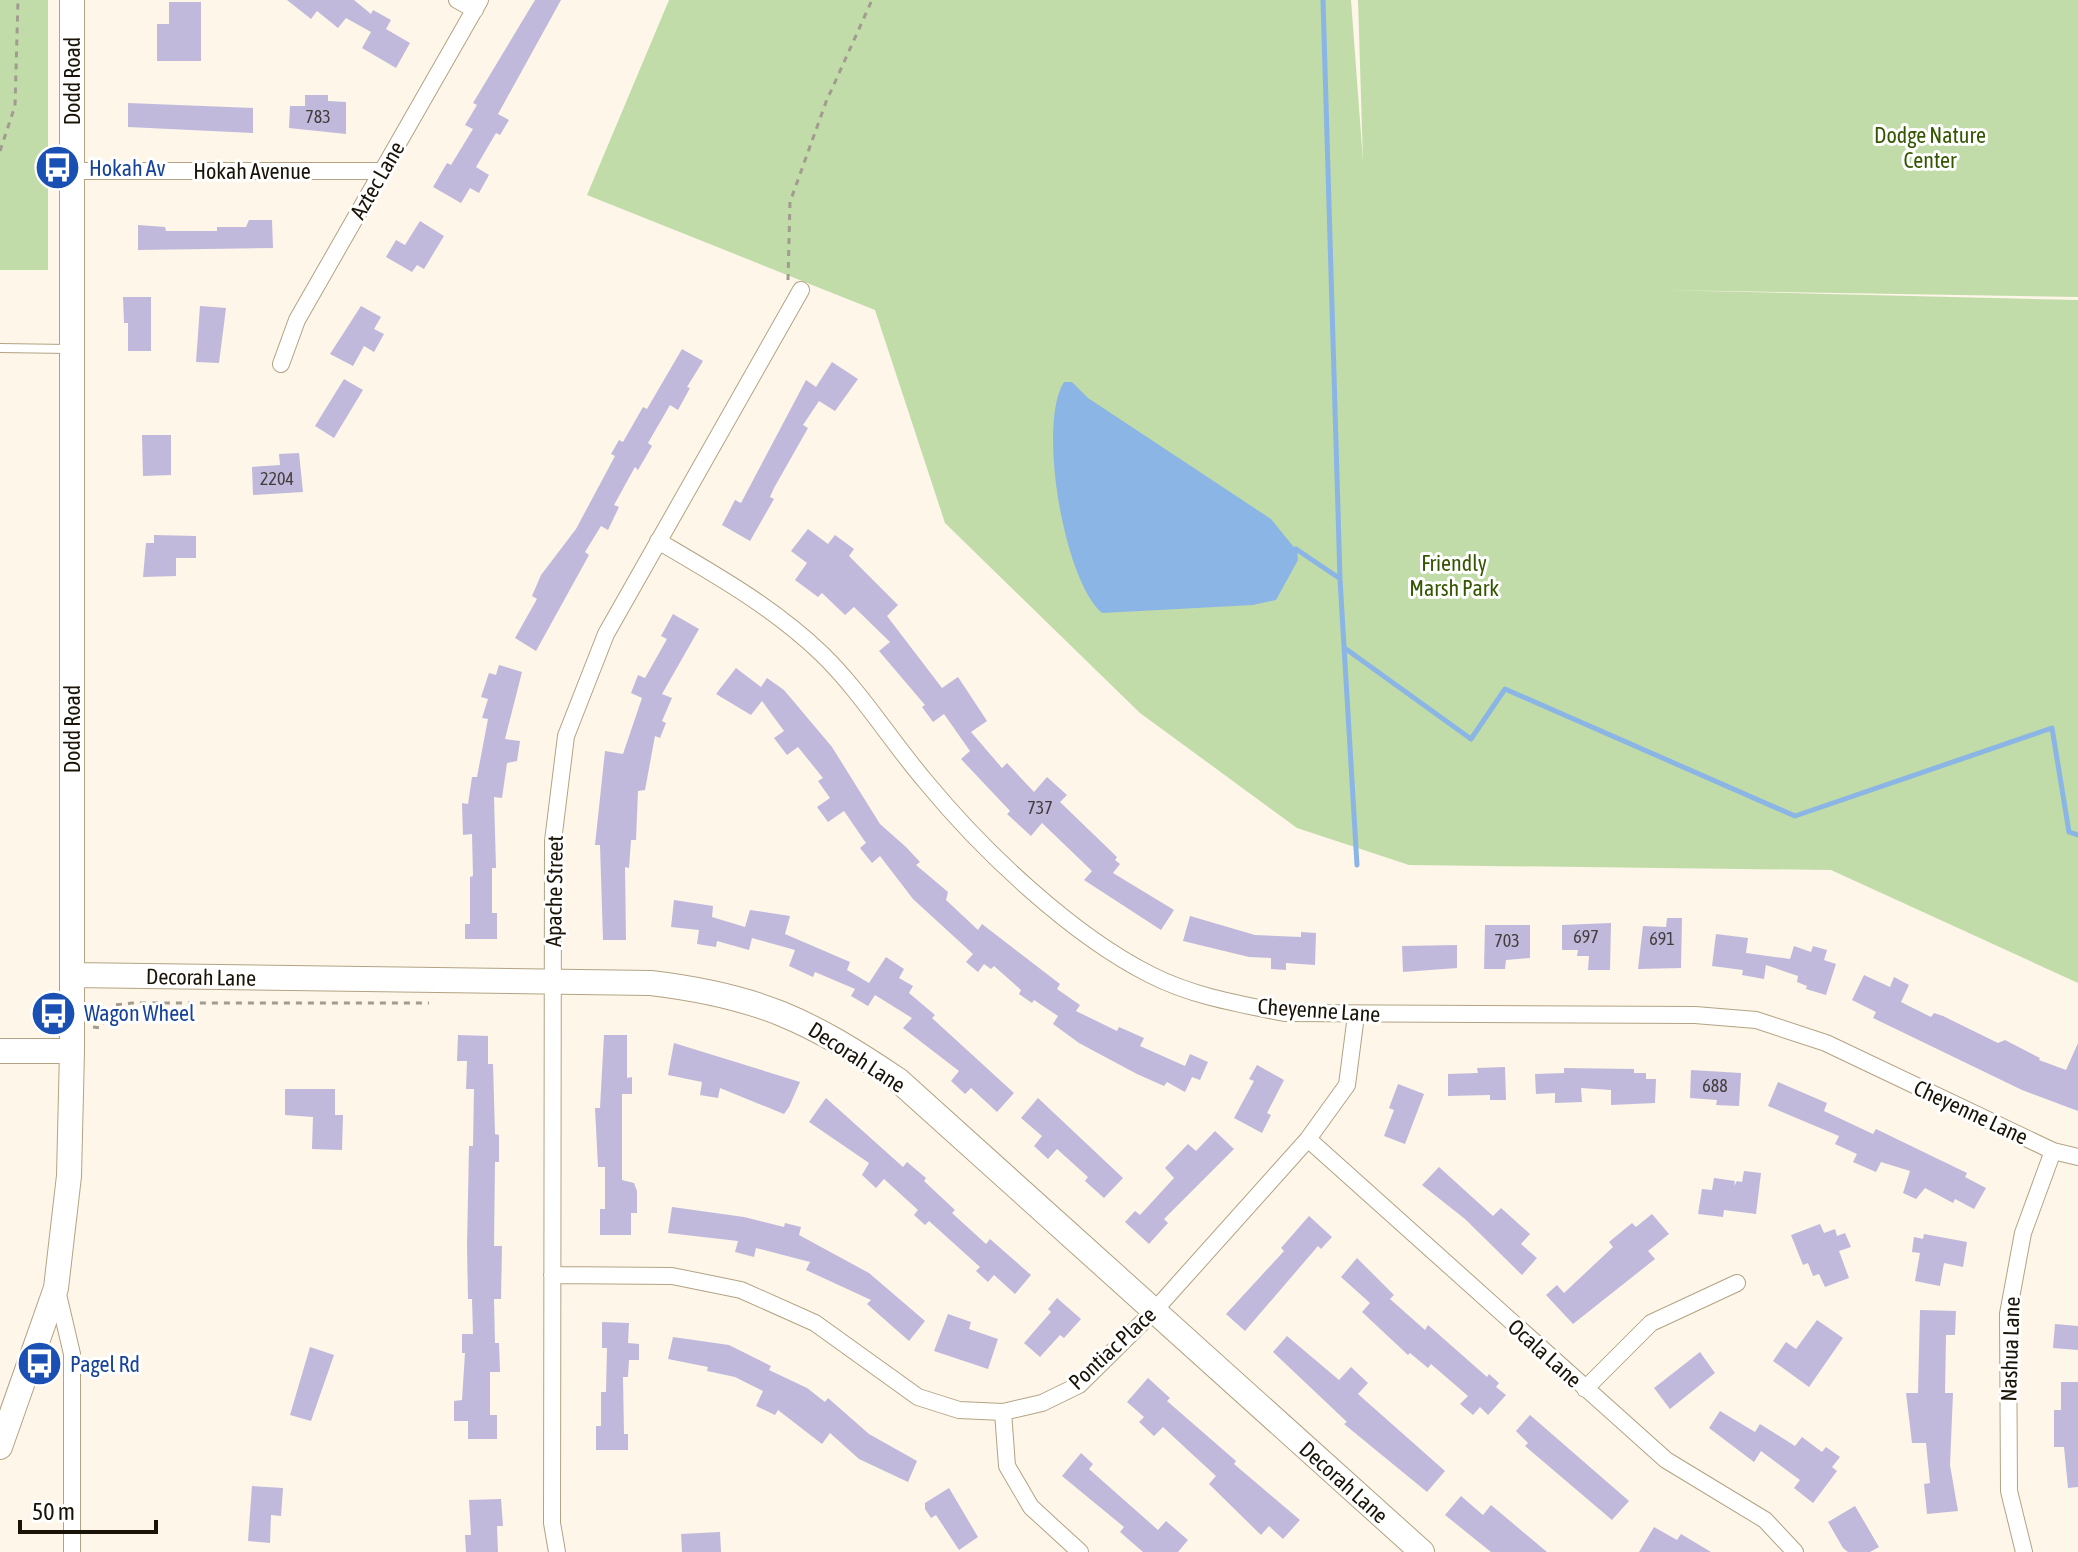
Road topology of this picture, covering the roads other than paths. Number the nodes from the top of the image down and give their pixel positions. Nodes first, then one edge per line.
1 (72, 0) edge
2 (457, 0) edge
3 (478, 5) edge
4 (72, 171) junction
5 (383, 171) junction
6 (801, 290) road end
7 (0, 348) edge
8 (72, 349) junction
9 (281, 364) dead end
10 (658, 541) junction
11 (72, 975) junction
12 (552, 983) junction
13 (1356, 1015) junction
14 (0, 1051) edge
15 (72, 1051) junction
16 (1308, 1139) junction
17 (2053, 1151) junction
18 (2078, 1157) edge
19 (552, 1275) junction
20 (1737, 1283) dead end
21 (56, 1288) junction
22 (1154, 1311) junction
23 (1585, 1389) junction
24 (1003, 1412) junction
25 (0, 1447) edge
26 (72, 1552) edge
27 (557, 1552) edge
28 (1080, 1552) edge
29 (1422, 1552) edge
30 (1795, 1552) edge
31 (2024, 1552) edge

1 - 4 street, Dodd Road
2 - 3 street
3 - 5 street, Aztec Lane
4 - 5 street, Hokah Avenue
4 - 8 street, Dodd Road
5 - 9 street, Aztec Lane
6 - 10 street, Apache Street
7 - 8 lane
8 - 11 street, Dodd Road
10 - 12 street, Apache Street
10 - 13 street, Cheyenne Lane
11 - 12 street, Decorah Lane
11 - 15 street, Dodd Road
12 - 19 street, Apache Street
12 - 22 street, Decorah Lane
13 - 16 street, Pontiac Place
13 - 17 street, Cheyenne Lane
14 - 15 street
15 - 21 street, Dodd Road
16 - 22 street, Pontiac Place
16 - 23 street, Ocala Lane
17 - 18 street, Cheyenne Lane
17 - 31 street, Nashua Lane
19 - 24 street, Pontiac Place
19 - 27 street, Apache Street
20 - 23 street
21 - 25 street, Dodd Road
21 - 26 street
22 - 24 street, Pontiac Place
22 - 29 street, Decorah Lane
23 - 30 street, Ocala Lane
24 - 28 street

